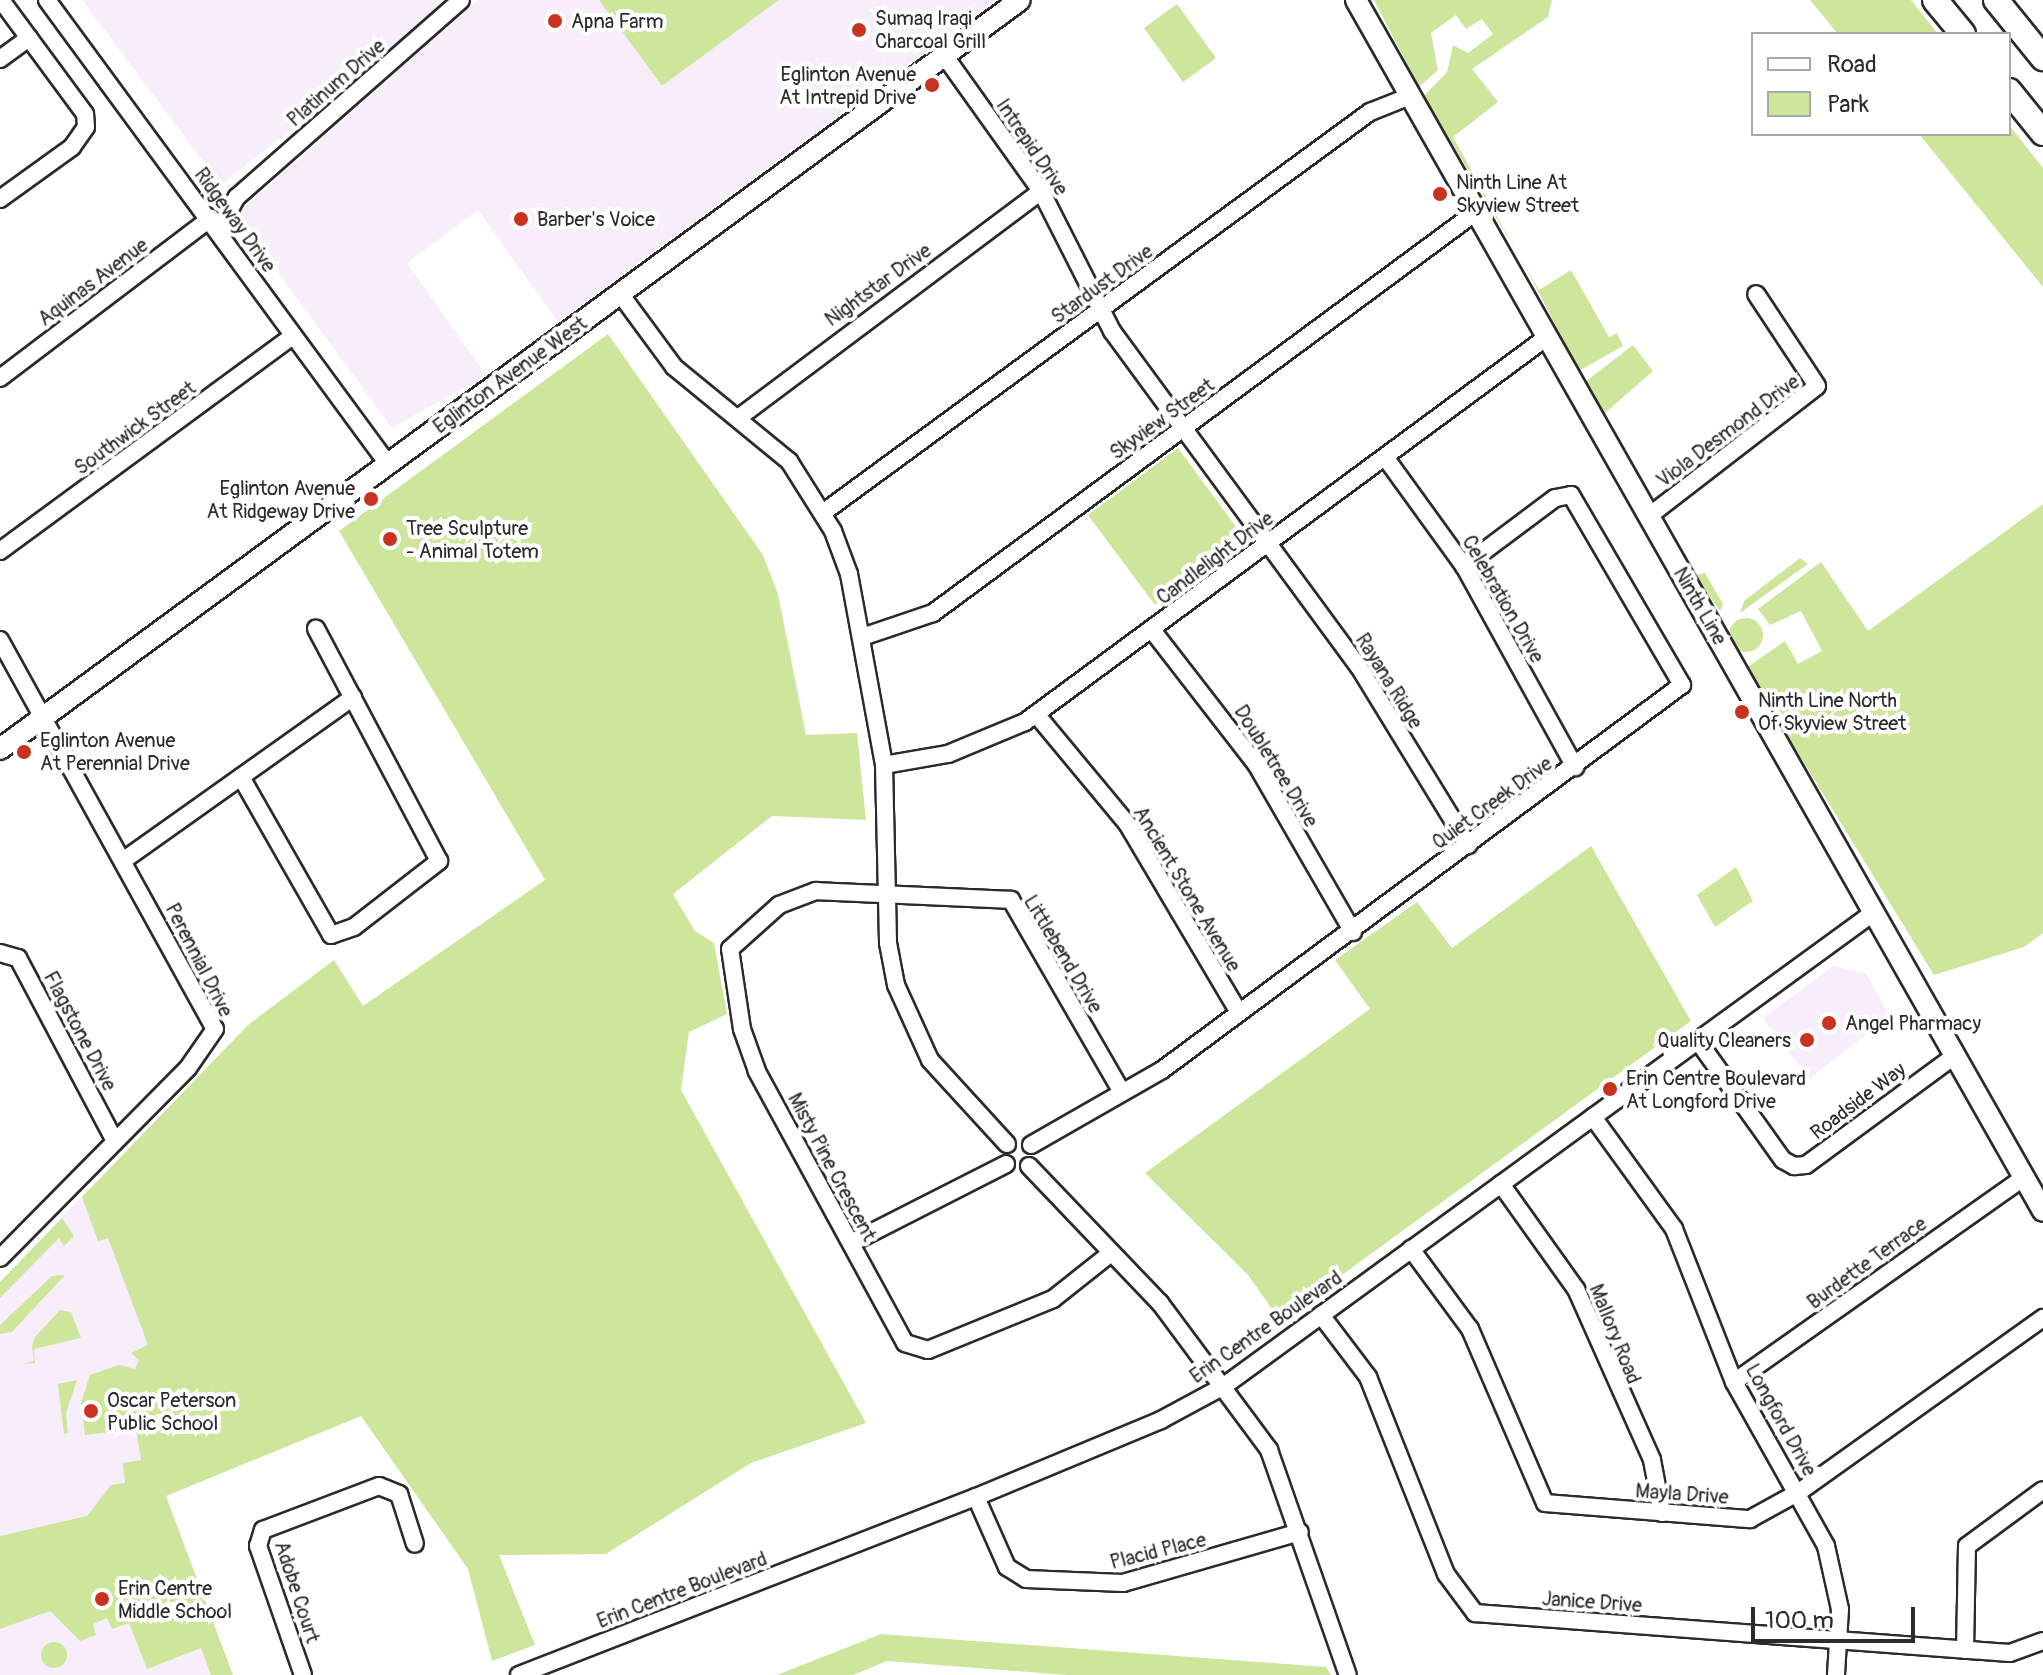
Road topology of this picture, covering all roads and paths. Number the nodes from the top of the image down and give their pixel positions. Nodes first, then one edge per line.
1 (1, 0) edge
2 (47, 0) edge
3 (461, 0) edge
4 (1020, 0) edge
5 (1356, 0) edge
6 (1935, 0) edge
7 (1996, 0) edge
8 (1961, 32) edge
9 (29, 38) junction
10 (944, 55) junction
11 (2043, 58) edge
12 (0, 59) edge
13 (2011, 93) edge
14 (1410, 96) junction
15 (2043, 133) edge
16 (1041, 191) junction
17 (237, 197) junction
18 (0, 199) edge
19 (1476, 212) junction
20 (211, 219) junction
21 (1756, 294) dead end
22 (621, 295) junction
23 (1099, 311) junction
24 (293, 336) junction
25 (1547, 337) junction
26 (0, 378) edge
27 (742, 415) junction
28 (1183, 428) junction
29 (1385, 457) junction
30 (388, 464) junction
31 (824, 512) junction
32 (1649, 516) junction
33 (1268, 543) junction
34 (0, 551) edge
35 (1464, 566) junction
36 (316, 629) dead end
37 (1152, 630) junction
38 (862, 637) junction
39 (0, 640) edge
40 (353, 697) junction
41 (1036, 714) junction
42 (45, 716) junction
43 (0, 749) edge
44 (884, 765) junction
45 (1575, 767) junction
46 (241, 777) junction
47 (1468, 845) junction
48 (124, 860) junction
49 (887, 892) junction
50 (1873, 913) junction
51 (1353, 932) junction
52 (0, 953) edge
53 (1239, 1013) junction
54 (1698, 1041) junction
55 (1956, 1055) junction
56 (1122, 1092) junction
57 (1593, 1117) junction
58 (115, 1141) junction
59 (1007, 1144) junction
60 (1031, 1145) junction
61 (1004, 1166) junction
62 (1029, 1166) junction
63 (2025, 1177) junction
64 (1501, 1184) junction
65 (2043, 1211) edge
66 (851, 1243) junction
67 (1411, 1249) junction
68 (1111, 1253) junction
69 (0, 1258) edge
70 (1321, 1315) junction
71 (2043, 1318) edge
72 (1734, 1382) junction
73 (1224, 1386) junction
74 (2043, 1490) edge
75 (1799, 1492) junction
76 (976, 1497) junction
77 (1662, 1513) junction
78 (1300, 1532) junction
79 (415, 1544) dead end
80 (1838, 1641) junction
81 (2043, 1641) edge
82 (1965, 1650) junction
83 (303, 1675) edge
84 (519, 1675) edge
85 (1348, 1675) edge
86 (1836, 1675) edge

1 - 9 street
2 - 20 street, Ridgeway Drive
3 - 17 street, Platinum Drive
4 - 10 main road, Eglinton Avenue West
5 - 14 main road, Ninth Line
6 - 8 highway
7 - 11 highway
9 - 12 street
9 - 18 street
10 - 16 street, Intrepid Drive
10 - 22 main road, Eglinton Avenue West
13 - 15 highway
14 - 19 main road, Ninth Line
14 - 23 street, Stardust Drive
16 - 23 street, Intrepid Drive
16 - 27 street, Nightstar Drive
17 - 20 street, Platinum Drive
17 - 20 street, Platinum Drive
19 - 25 main road, Ninth Line
19 - 28 street, Skyview Street
20 - 24 street, Ridgeway Drive
20 - 26 street, Aquinas Avenue
21 - 32 street, Viola Desmond Drive
22 - 27 street
22 - 30 main road, Eglinton Avenue West
23 - 28 street, Intrepid Drive
23 - 31 street, Stardust Drive
24 - 30 street, Ridgeway Drive
24 - 34 street, Southwick Street
25 - 29 street, Candlelight Drive
25 - 32 main road, Ninth Line
27 - 31 street
28 - 33 street, Intrepid Drive
28 - 38 street, Skyview Street
29 - 33 street, Candlelight Drive
29 - 35 street, Celebration Drive
30 - 42 main road, Eglinton Avenue West
31 - 38 street
32 - 50 main road, Ninth Line
33 - 37 street, Candlelight Drive
33 - 47 street, Rayana Ridge
35 - 45 street, Celebration Drive
35 - 45 street, Quiet Creek Drive
36 - 40 street
37 - 41 street, Candlelight Drive
37 - 51 street, Doubletree Drive
38 - 44 street
39 - 42 street, Perennial Drive
40 - 46 street
40 - 46 street
41 - 44 street, Candlelight Drive
41 - 53 street, Ancient Stone Avenue
42 - 43 main road, Eglinton Avenue West
42 - 48 street, Perennial Drive
44 - 49 street
45 - 47 street, Quiet Creek Drive
46 - 48 street
47 - 51 street, Quiet Creek Drive
48 - 58 street, Perennial Drive
49 - 56 street, Littlebend Drive
49 - 59 street
49 - 66 street, Misty Pine Crescent
50 - 54 street, Erin Centre Boulevard
50 - 55 main road, Ninth Line
51 - 53 street, Quiet Creek Drive
52 - 58 street, Flagstone Drive
53 - 56 street, Quiet Creek Drive
54 - 55 street, Roadside Way
54 - 57 street, Erin Centre Boulevard
55 - 63 main road, Ninth Line
56 - 60 street, Quiet Creek Drive
57 - 64 street, Erin Centre Boulevard
57 - 72 street, Longford Drive
58 - 69 street, Perennial Drive
59 - 60 street
59 - 61 street
60 - 62 street
61 - 62 street
61 - 66 street
62 - 68 street
63 - 65 main road, Ninth Line
63 - 72 street, Burdette Terrace
64 - 67 street, Erin Centre Boulevard
64 - 77 street, Mallory Road
66 - 68 street, Misty Pine Crescent
67 - 70 street, Erin Centre Boulevard
67 - 77 street, Mayla Drive
68 - 73 street
70 - 73 street, Erin Centre Boulevard
70 - 80 street, Janice Drive
71 - 75 street, Mayla Drive
72 - 75 street, Longford Drive
73 - 76 street, Erin Centre Boulevard
73 - 78 street
74 - 82 street
75 - 77 street, Mayla Drive
75 - 80 street, Longford Drive
76 - 78 street, Placid Place
76 - 84 street, Erin Centre Boulevard
78 - 85 street
79 - 83 street, Adobe Court
80 - 82 street, Janice Drive
80 - 86 street, Longford Drive
81 - 82 street, Janice Drive

